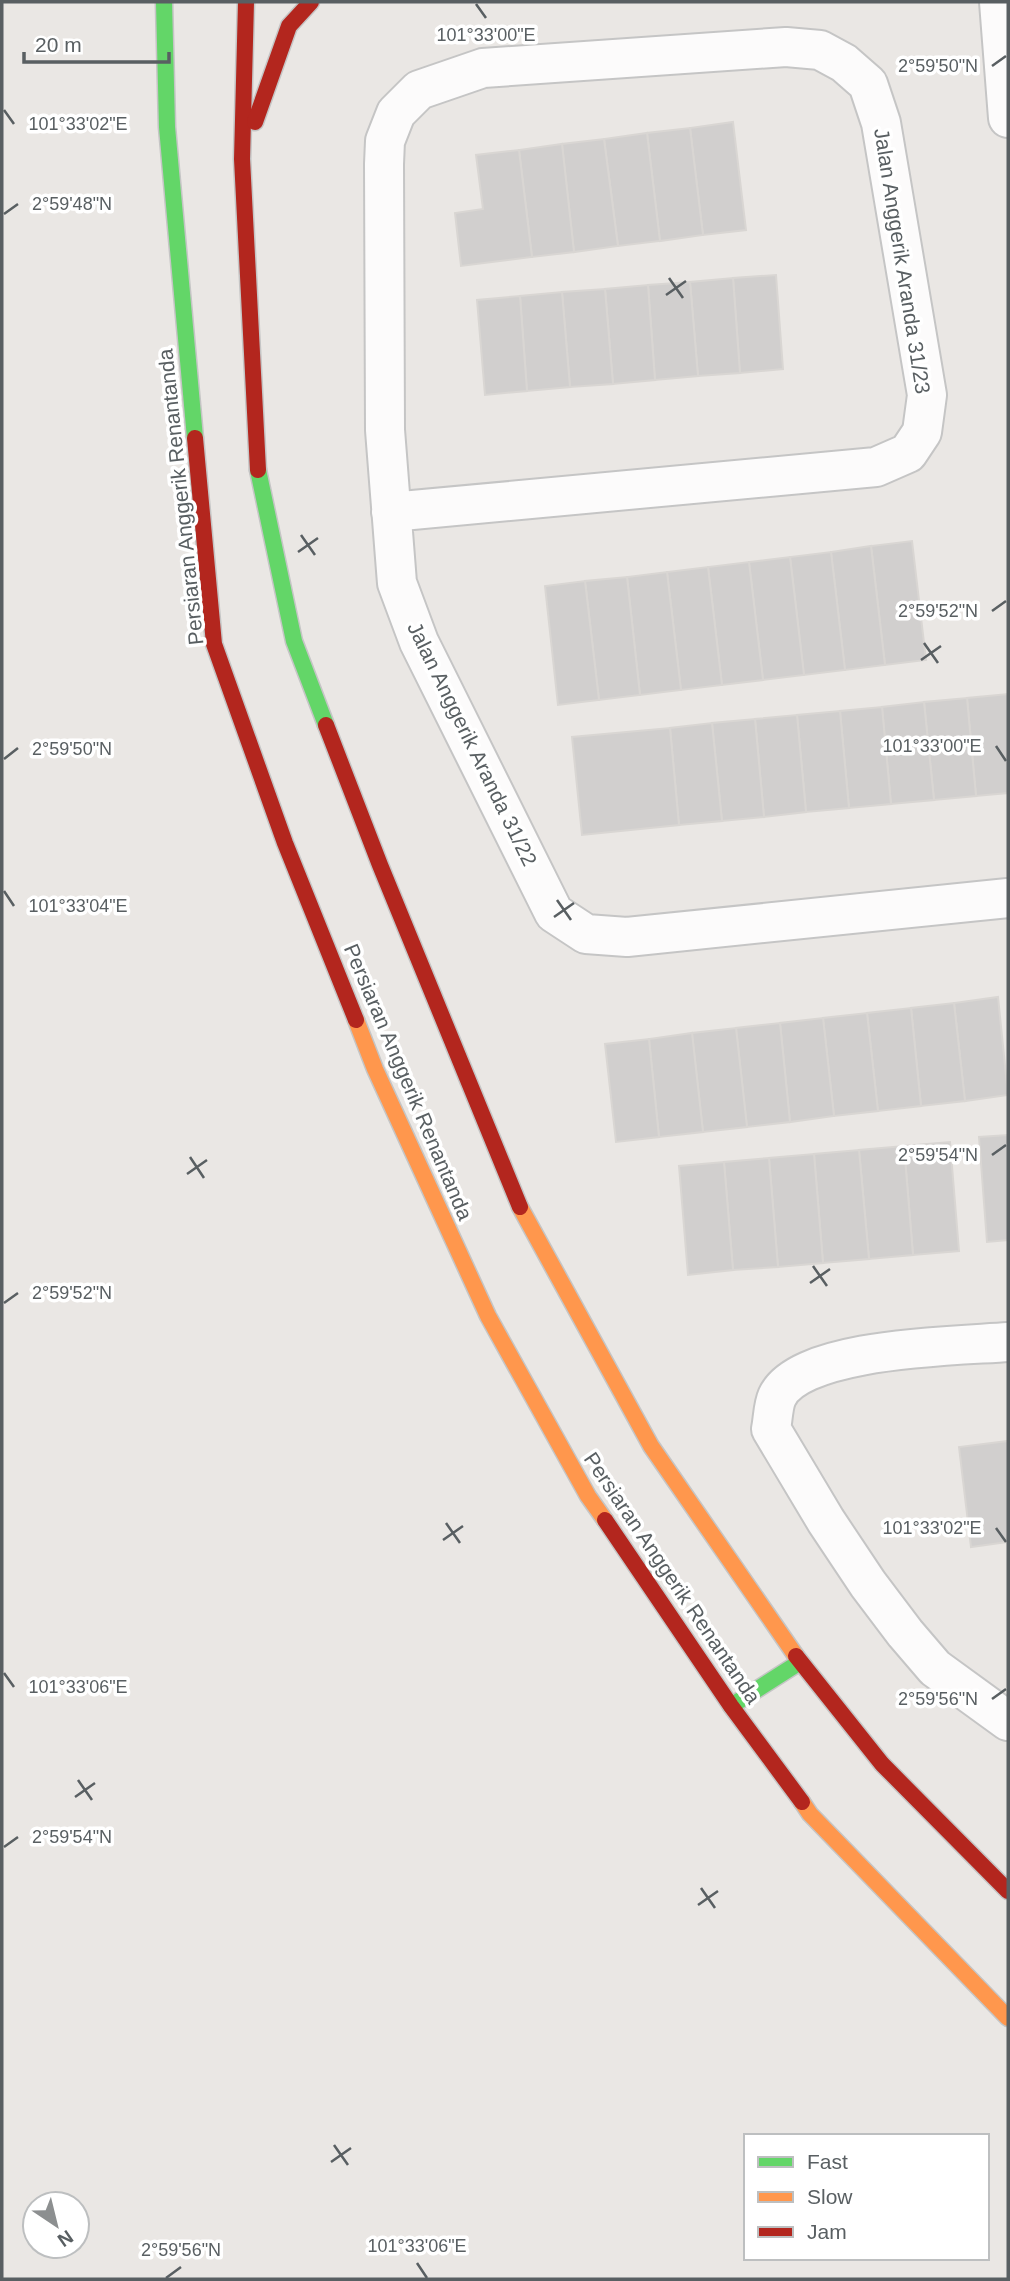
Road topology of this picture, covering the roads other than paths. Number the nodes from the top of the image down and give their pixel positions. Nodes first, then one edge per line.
1 (164, 2) edge
2 (246, 2) edge
3 (311, 2) edge
4 (999, 2) edge
5 (396, 113) joint
6 (1008, 118) edge
7 (242, 159) junction
8 (391, 512) junction
9 (1008, 898) edge
10 (1008, 1342) edge
11 (800, 1662) junction
12 (731, 1706) junction
13 (1008, 1721) edge
14 (1008, 1891) edge
15 (1008, 2018) edge

1 - 12 main road, Persiaran Anggerik Renantanda
2 - 7 main road
3 - 7 main road
4 - 6 street
5 - 8 street, Jalan Anggerik Aranda 31/22
5 - 8 street, Jalan Anggerik Aranda 31/23
7 - 11 main road
8 - 9 street, Jalan Anggerik Aranda 31/22
10 - 13 street
11 - 12 main road
11 - 14 main road
12 - 15 main road, Persiaran Anggerik Renantanda

